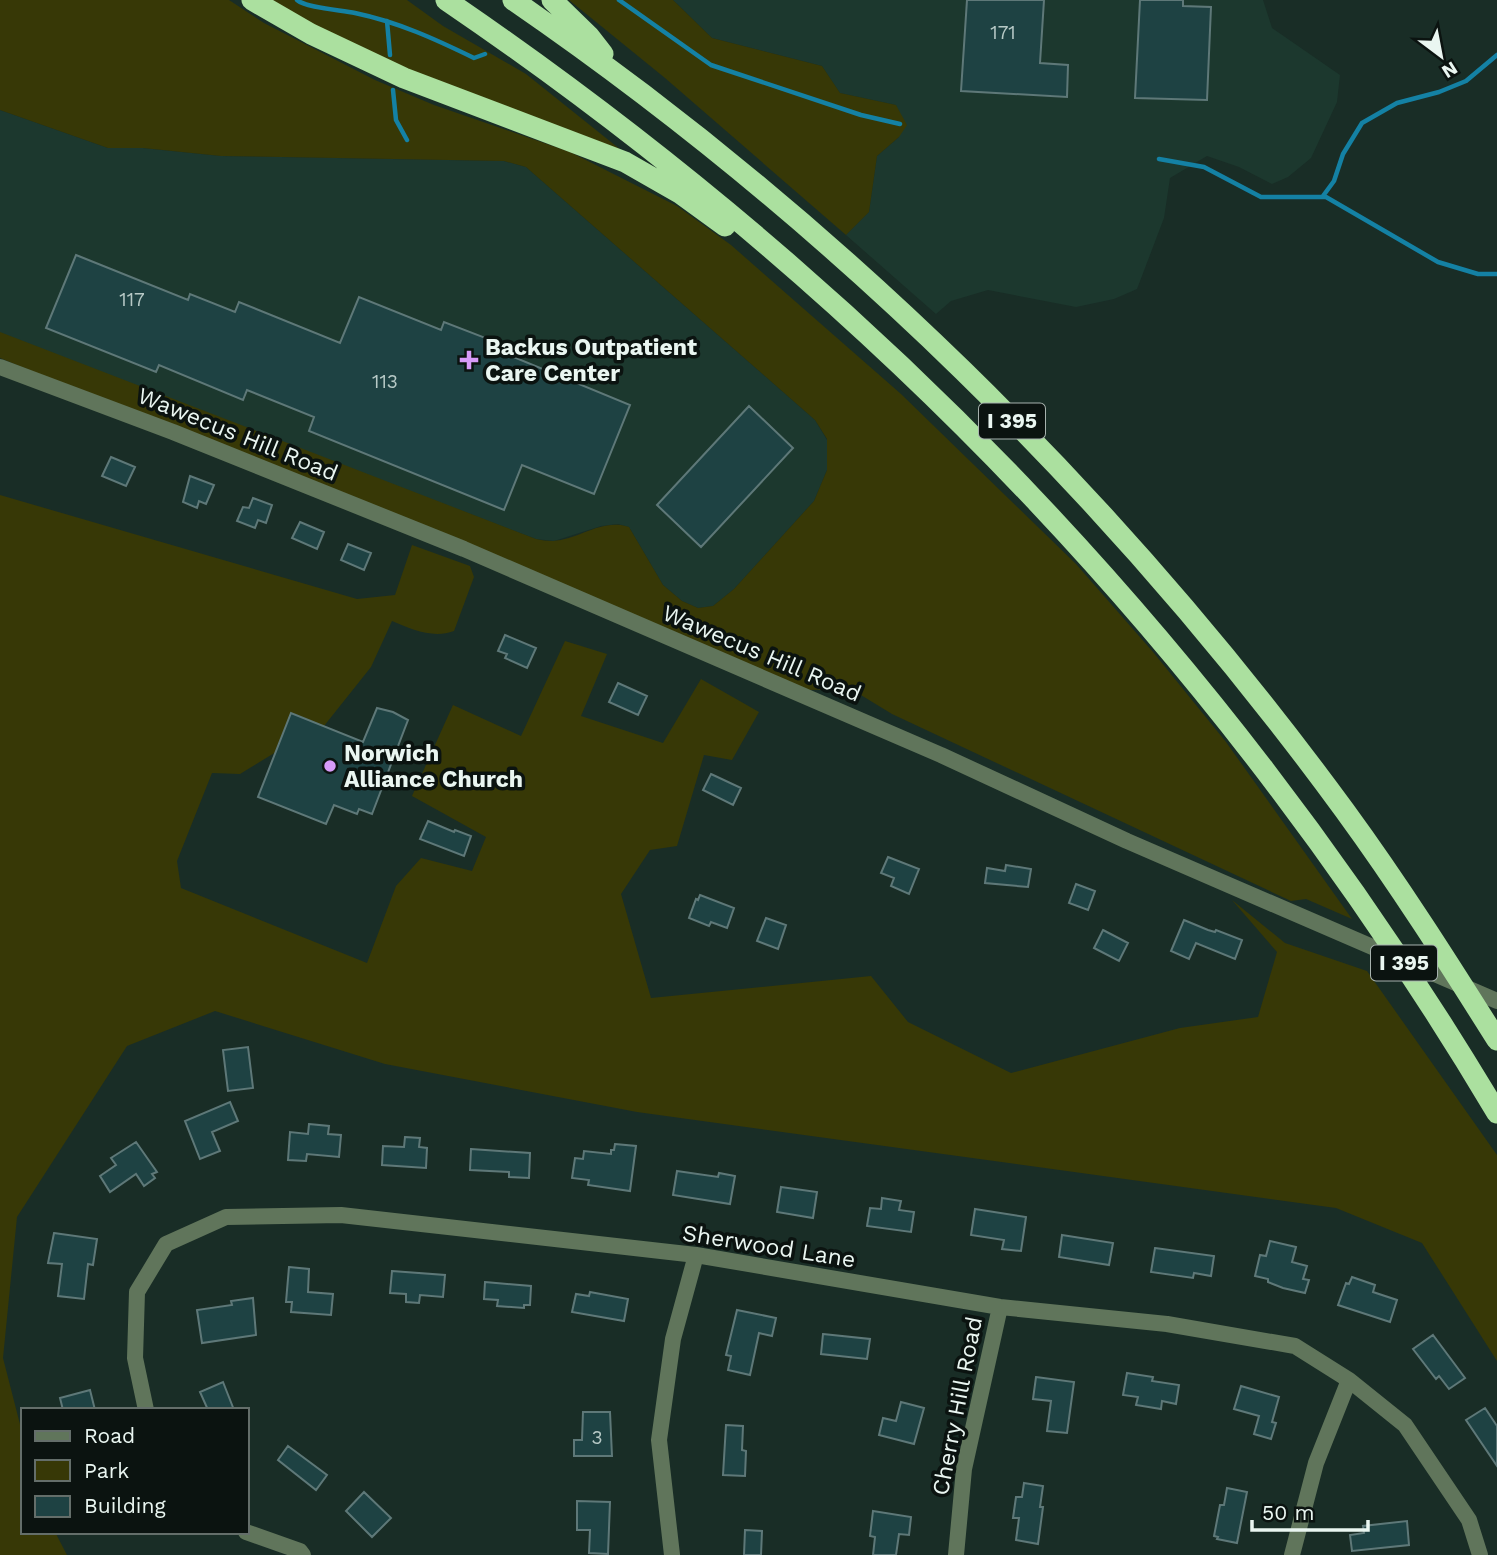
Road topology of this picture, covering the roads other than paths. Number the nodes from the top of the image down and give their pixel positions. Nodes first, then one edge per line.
1 (252, 0) edge
2 (446, 0) edge
3 (513, 0) edge
4 (552, 0) edge
5 (616, 74) junction
6 (791, 265) junction
7 (0, 367) edge
8 (1497, 1001) edge
9 (1497, 1040) edge
10 (1497, 1113) edge
11 (696, 1255) junction
12 (1000, 1307) junction
13 (1349, 1380) junction
14 (146, 1408) edge
15 (248, 1533) edge
16 (303, 1555) edge
17 (672, 1555) edge
18 (956, 1555) edge
19 (1292, 1555) edge
20 (1480, 1555) edge

1 - 6 highway
2 - 6 highway, I 395
3 - 5 highway, I 395
4 - 5 highway
5 - 9 highway, I 395
6 - 10 highway, I 395
7 - 8 street, Wawecus Hill Road
11 - 12 street, Sherwood Lane
11 - 14 street, Sherwood Lane
11 - 17 street
12 - 13 street, Sherwood Lane
12 - 18 street, Cherry Hill Road
13 - 19 street
13 - 20 street, Sherwood Lane
15 - 16 street

